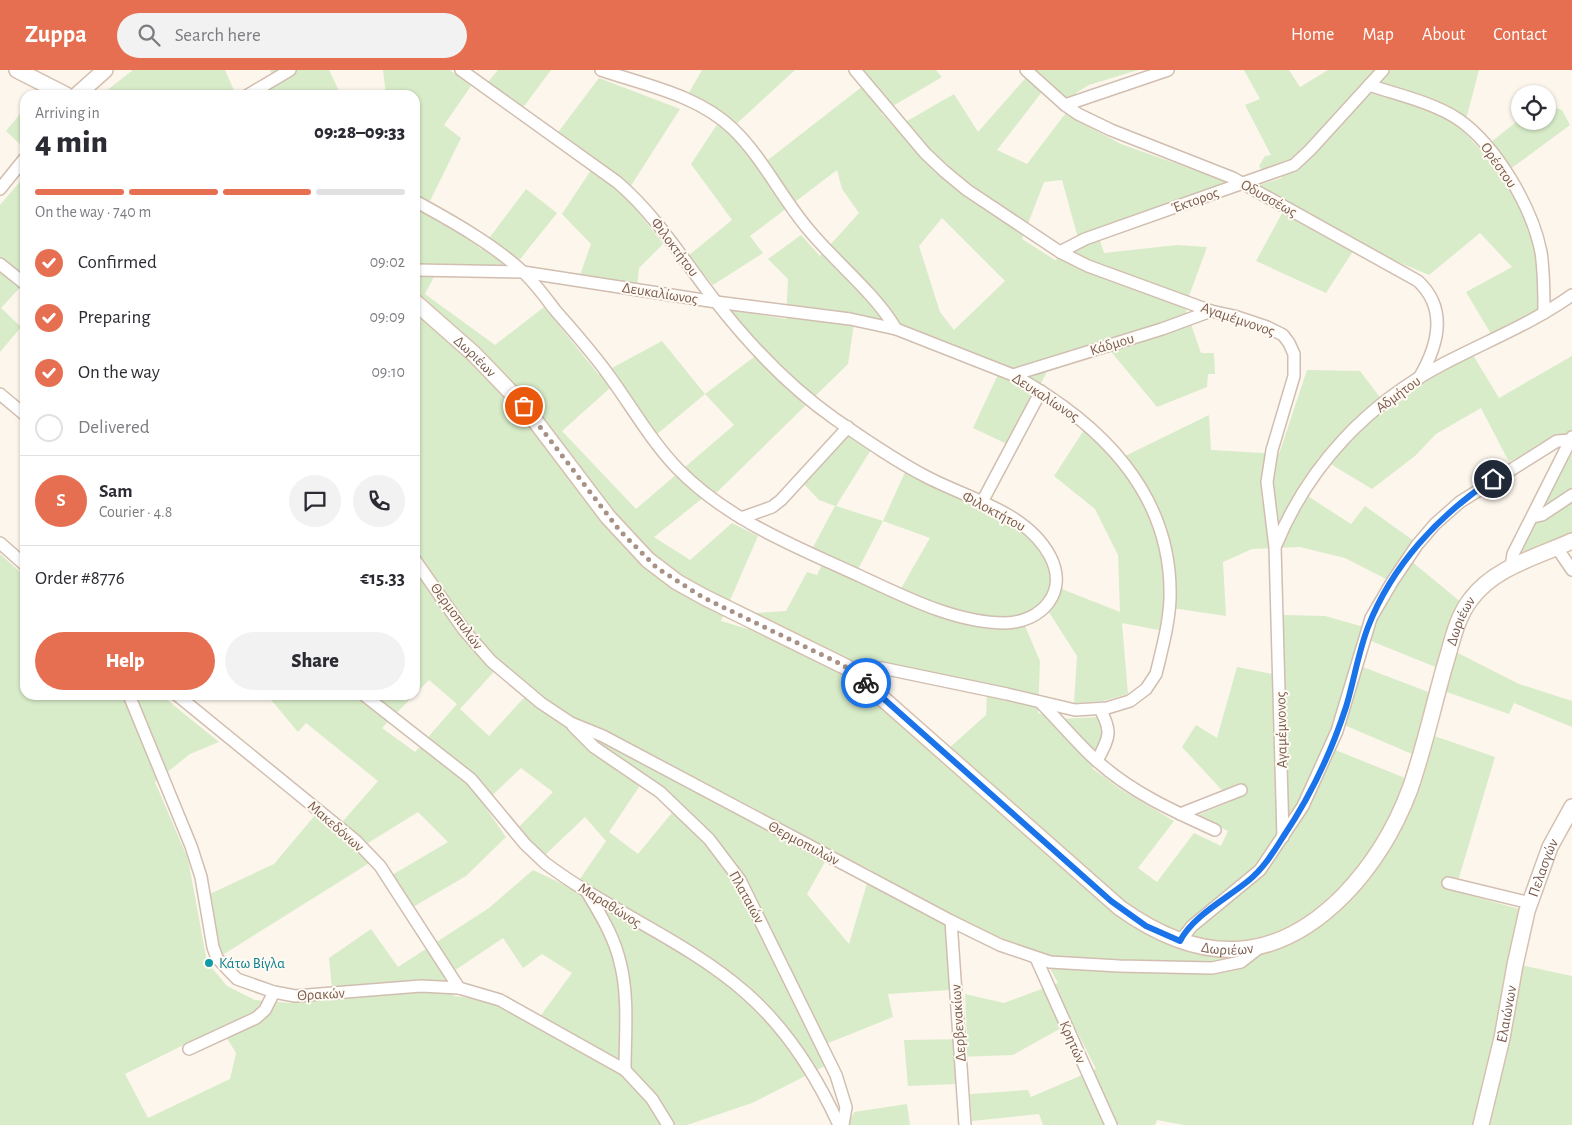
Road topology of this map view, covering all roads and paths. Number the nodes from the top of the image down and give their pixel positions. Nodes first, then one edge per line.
1 (17, 70) edge
2 (105, 70) edge
3 (290, 70) edge
4 (461, 70) edge
5 (601, 70) edge
6 (854, 70) edge
7 (1026, 70) edge
8 (1168, 70) edge
9 (1383, 70) edge
10 (1369, 85) junction
11 (56, 90) edge
12 (83, 90) edge
13 (256, 90) edge
14 (1065, 105) junction
15 (20, 164) edge
16 (1242, 183) junction
17 (0, 189) edge
18 (420, 203) edge
19 (1060, 252) junction
20 (0, 264) edge
21 (420, 270) edge
22 (524, 272) junction
23 (20, 280) edge
24 (1572, 295) edge
25 (716, 302) junction
26 (420, 306) edge
27 (1211, 311) junction
28 (1544, 313) junction
29 (896, 329) junction
30 (1013, 374) junction
31 (1419, 378) junction
32 (1041, 391) junction
33 (0, 394) edge
34 (20, 411) edge
35 (848, 427) junction
36 (1571, 439) edge
37 (1572, 495) edge
38 (982, 502) junction
39 (1532, 517) junction
40 (741, 518) junction
41 (1572, 541) edge
42 (0, 543) edge
43 (1275, 547) junction
44 (1557, 548) junction
45 (20, 561) edge
46 (420, 567) edge
47 (1511, 567) junction
48 (1572, 570) edge
49 (848, 668) junction
50 (131, 700) edge
51 (183, 700) edge
52 (370, 700) edge
53 (1040, 701) junction
54 (1100, 709) junction
55 (571, 723) junction
56 (1097, 761) junction
57 (1241, 790) dead end
58 (1572, 807) edge
59 (1180, 814) junction
60 (1215, 830) dead end
61 (1283, 837) junction
62 (1448, 883) dead end
63 (586, 890) junction
64 (1530, 903) junction
65 (952, 922) junction
66 (1180, 941) junction
67 (1259, 948) junction
68 (1036, 958) junction
69 (459, 988) junction
70 (274, 992) junction
71 (189, 1049) dead end
72 (625, 1070) junction
73 (668, 1125) edge
74 (841, 1125) edge
75 (965, 1125) edge
76 (1111, 1125) edge
77 (1481, 1125) edge

1 - 11 street
2 - 12 street
3 - 13 street
4 - 25 street, Φιλοκτήτου
5 - 29 street
6 - 19 street, Αγαμέμνονος
7 - 14 street, Οδυσσέως
8 - 14 street
9 - 10 street, Έκτορος
10 - 16 street, Έκτορος
10 - 28 street, Ορέστου
14 - 16 street, Οδυσσέως
15 - 17 street
16 - 19 street, Έκτορος
16 - 31 street, Οδυσσέως
18 - 22 street
19 - 27 street, Αγαμέμνονος
20 - 23 street
21 - 22 street, Δευκαλίωνος
22 - 25 street, Δευκαλίωνος
22 - 40 street, Φιλοκτήτου
24 - 28 street, Αδμήτου
25 - 29 street, Δευκαλίωνος
25 - 35 street, Φιλοκτήτου
26 - 49 street, Δωριέων
27 - 30 street, Κάδμου
27 - 43 street, Αγαμέμνονος
28 - 31 street, Αδμήτου
29 - 30 street, Δευκαλίωνος
30 - 32 street, Δευκαλίωνος
31 - 43 street, Αδμήτου
32 - 38 street
32 - 54 street, Δευκαλίωνος
33 - 34 street
35 - 38 street, Φιλοκτήτου
35 - 40 street
36 - 39 street
36 - 61 street
37 - 39 street
38 - 40 street, Φιλοκτήτου
39 - 47 street
41 - 44 street, Δωριέων
42 - 45 street
43 - 61 street, Αγαμέμνονος
44 - 47 street, Δωριέων
44 - 48 street
46 - 55 street, Θερμοπυλών
47 - 67 street, Δωριέων
49 - 53 street, Δευκαλίωνος
49 - 66 street, Δωριέων
50 - 70 street, Θρακών
51 - 69 street, Μακεδόνων
52 - 63 street, Μαραθώνος
53 - 54 street, Δευκαλίωνος
53 - 56 street
54 - 56 street
55 - 65 street, Θερμοπυλών
55 - 74 street, Πλαταιών
56 - 59 street
57 - 59 street
58 - 64 street, Πελασγών
59 - 60 street
61 - 66 street
62 - 64 street
63 - 72 street
63 - 74 street, Μαραθώνος
64 - 77 street, Ελαιώνων
65 - 68 street, Θερμοπυλών
65 - 75 street, Δερβενακίων
66 - 67 street, Δωριέων
67 - 68 street, Θερμοπυλών
68 - 76 street, Κρητών
69 - 70 street, Θρακών
69 - 72 street, Θρακών
70 - 71 street
72 - 73 street, Θρακών

